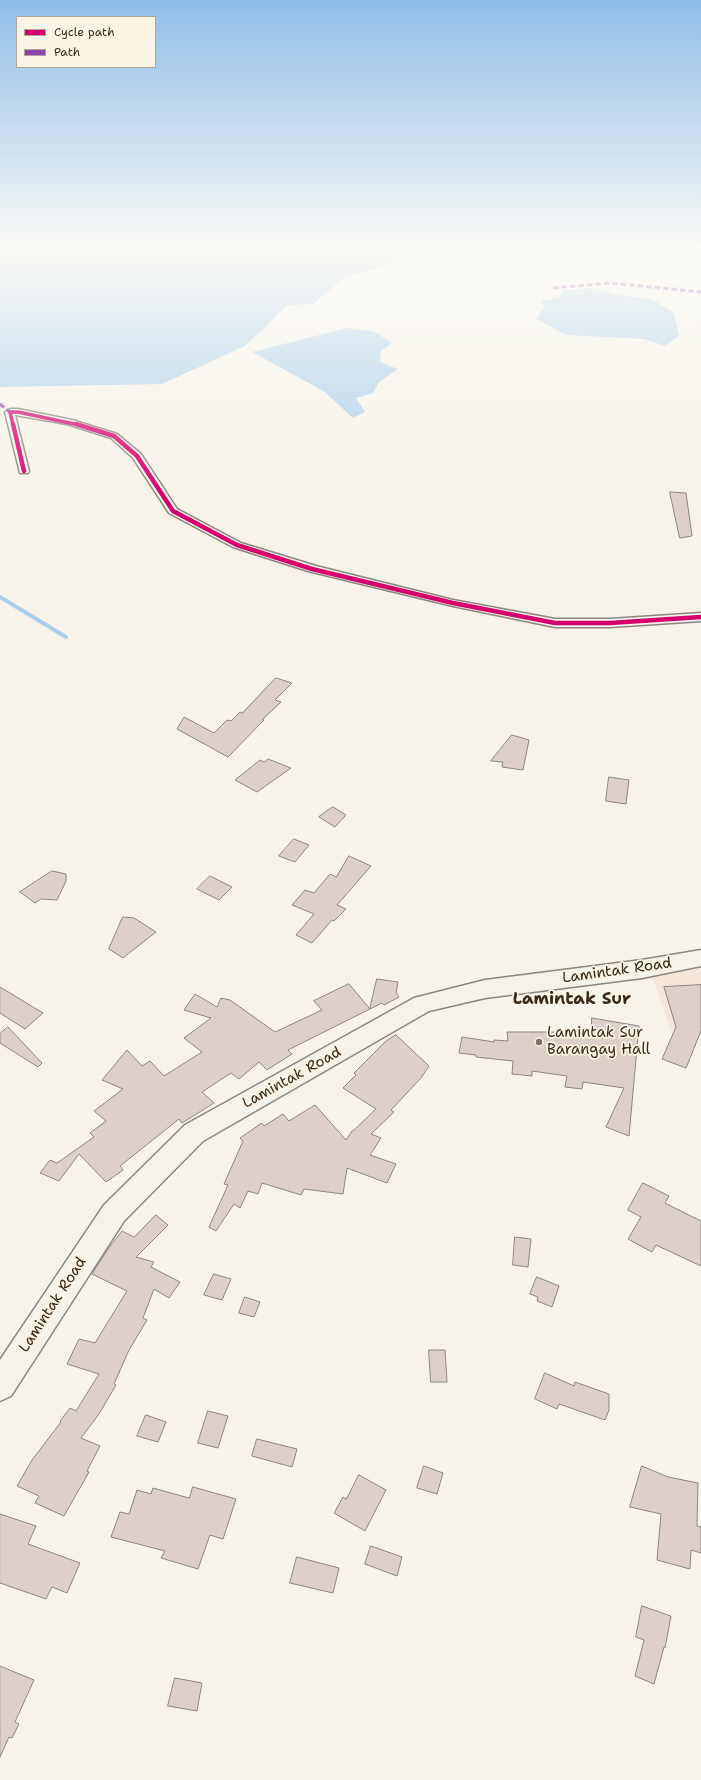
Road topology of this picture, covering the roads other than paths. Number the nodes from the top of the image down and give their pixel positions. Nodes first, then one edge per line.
1 (24, 470) dead end
2 (701, 617) edge
3 (701, 958) edge
4 (0, 1386) edge

1 - 2 street
3 - 4 main road, Lamintak Road

